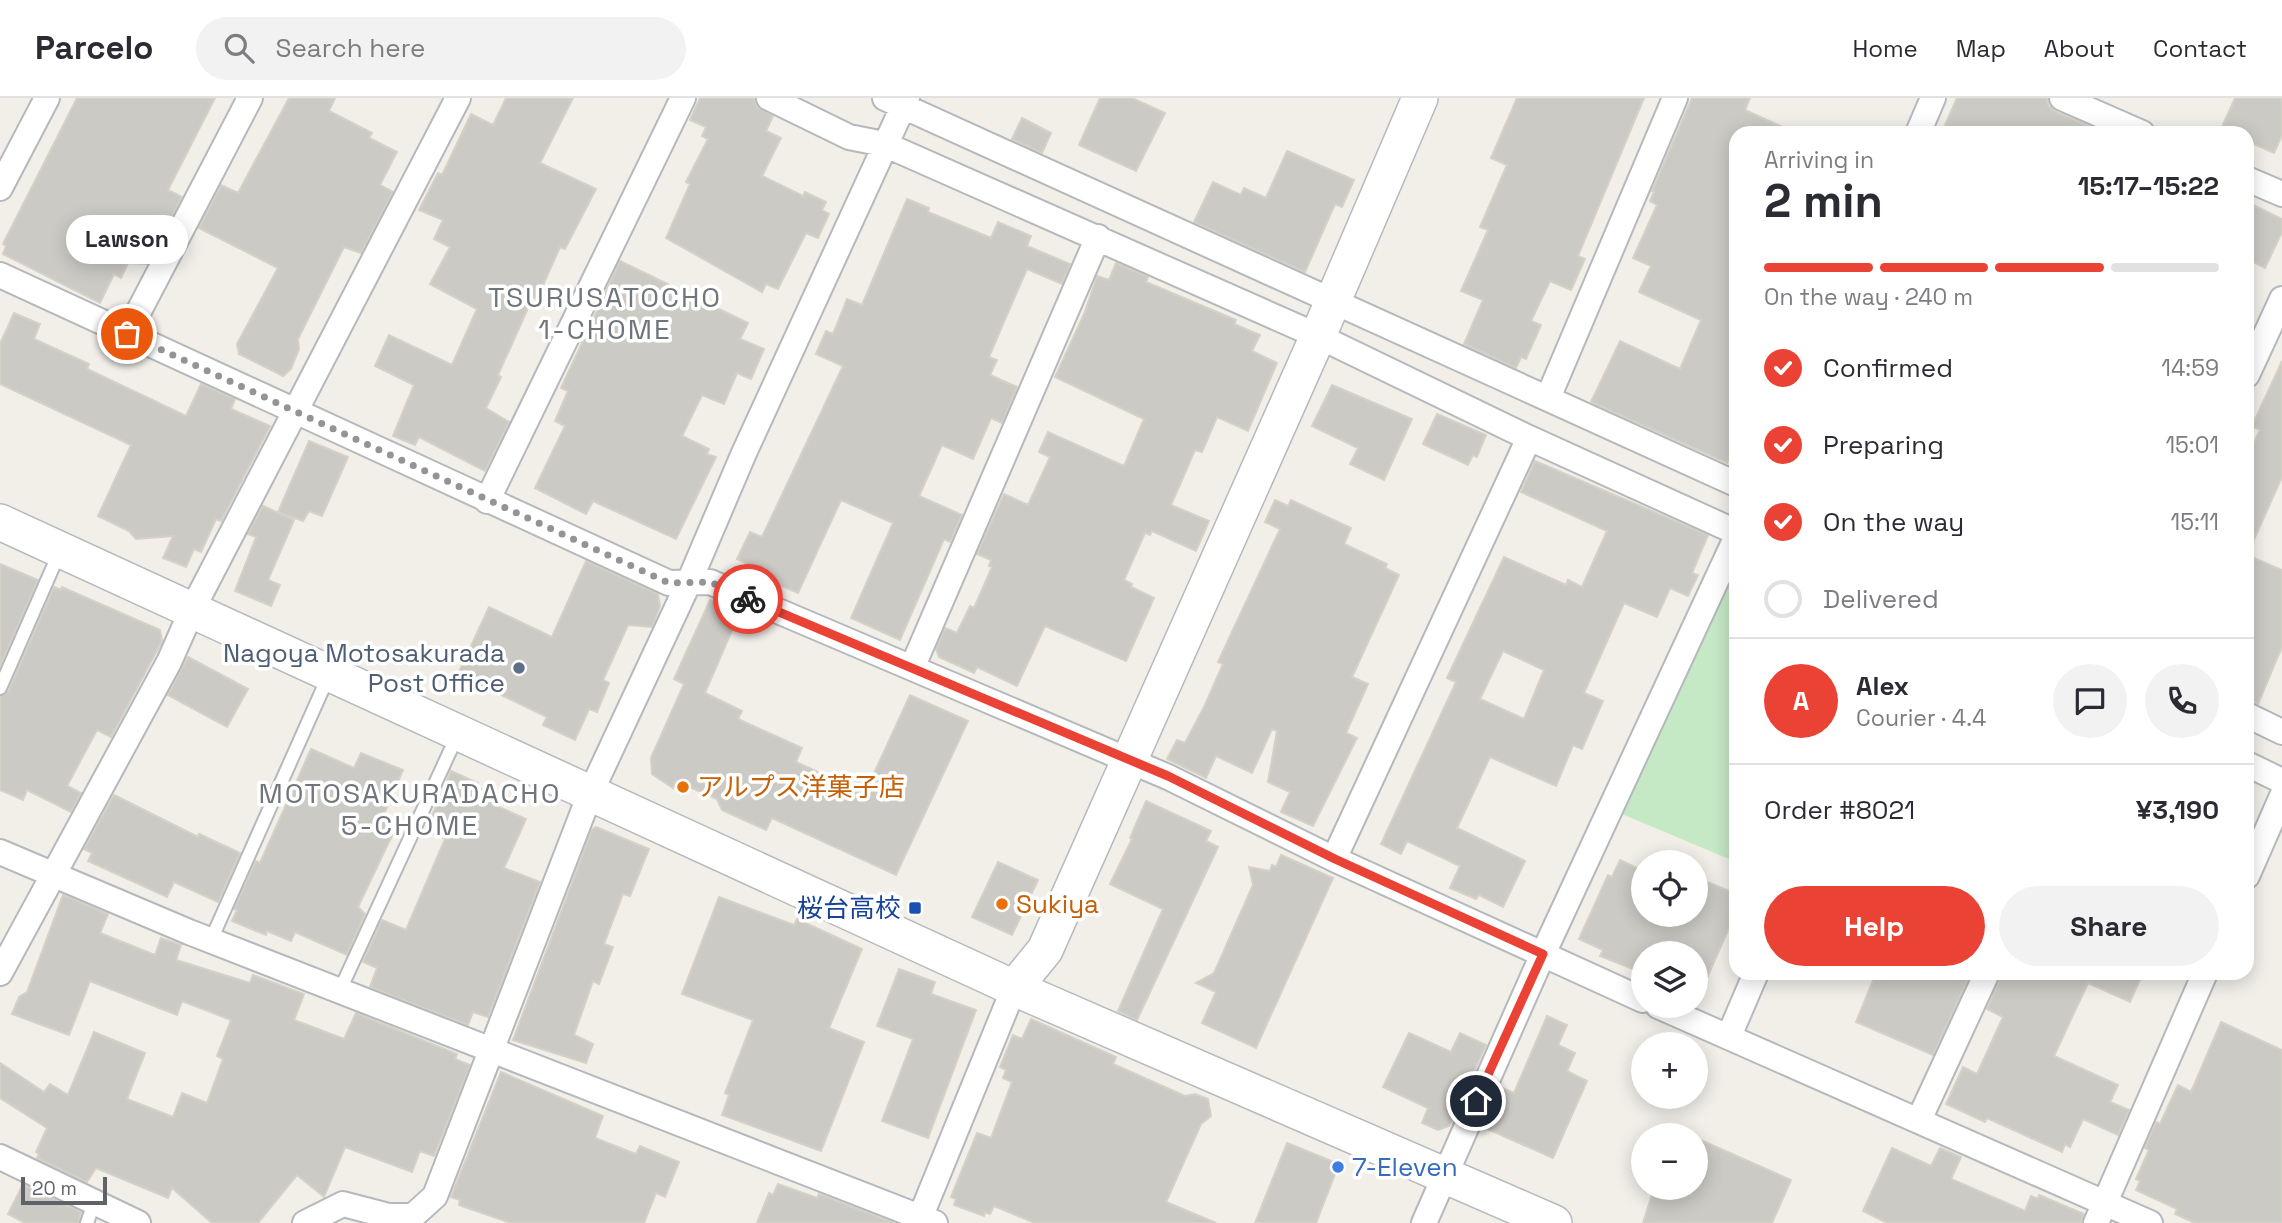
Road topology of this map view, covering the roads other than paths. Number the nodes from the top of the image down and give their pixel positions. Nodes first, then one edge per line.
1 (47, 98) edge
2 (250, 98) edge
3 (458, 98) edge
4 (683, 98) edge
5 (769, 98) edge
6 (1420, 98) edge
7 (1675, 98) edge
8 (1933, 98) edge
9 (2062, 98) edge
10 (898, 101) edge
11 (1921, 126) edge
12 (2122, 126) edge
13 (884, 144) junction
14 (2254, 182) edge
15 (0, 188) edge
16 (2282, 194) edge
17 (1098, 237) junction
18 (0, 275) edge
19 (2282, 299) edge
20 (1333, 300) junction
21 (127, 334) junction
22 (1318, 336) junction
23 (2254, 361) edge
24 (1548, 398) junction
25 (297, 413) junction
26 (1529, 438) junction
27 (1729, 481) edge
28 (487, 501) junction
29 (0, 522) edge
30 (1729, 528) edge
31 (61, 550) junction
32 (1729, 553) edge
33 (689, 582) junction
34 (192, 610) junction
35 (912, 668) junction
36 (331, 671) junction
37 (0, 688) edge
38 (2254, 718) edge
39 (460, 732) junction
40 (2282, 732) edge
41 (1128, 760) junction
42 (2254, 767) edge
43 (2282, 780) edge
44 (590, 793) junction
45 (2282, 796) edge
46 (0, 852) edge
47 (1335, 859) junction
48 (2254, 860) edge
49 (51, 876) junction
50 (211, 940) junction
51 (1543, 954) junction
52 (0, 973) edge
53 (1753, 980) edge
54 (1984, 980) edge
55 (2201, 980) edge
56 (1014, 988) junction
57 (340, 990) junction
58 (1631, 994) edge
59 (1686, 1018) edge
60 (1729, 1036) junction
61 (489, 1049) junction
62 (1919, 1120) junction
63 (0, 1157) edge
64 (1443, 1174) junction
65 (91, 1212) edge
66 (2100, 1213) edge
67 (924, 1221) edge
68 (138, 1223) edge
69 (305, 1223) edge
70 (1424, 1223) edge
71 (1554, 1223) edge
72 (2150, 1223) edge

1 - 15 street
2 - 21 street
3 - 25 street
4 - 28 street
5 - 13 street
6 - 20 street
7 - 24 street
8 - 11 street
9 - 12 street
10 - 13 street
10 - 20 street
13 - 17 street
13 - 33 street
14 - 16 street
17 - 22 street
17 - 35 street
18 - 21 street
19 - 23 street
20 - 22 street
20 - 24 street
21 - 25 street
22 - 26 street
22 - 41 street
24 - 27 street
25 - 28 street
25 - 34 street
26 - 30 street
26 - 47 street
28 - 33 street
29 - 31 street
31 - 34 street
31 - 37 lane
32 - 51 street
33 - 35 street
33 - 44 street
34 - 36 street
34 - 49 street
35 - 41 street
36 - 39 street
36 - 50 lane
38 - 40 street
39 - 44 street
39 - 57 lane
41 - 47 street
41 - 56 street
42 - 43 street
44 - 56 street
44 - 61 street
45 - 48 street
46 - 49 street
47 - 51 street
49 - 50 street
49 - 52 street
50 - 57 street
51 - 58 street
51 - 64 street
53 - 60 street
54 - 62 street
55 - 66 street
56 - 64 street
56 - 67 street
57 - 61 street
59 - 60 street
60 - 62 street
61 - 67 street
61 - 69 street
62 - 66 street
63 - 65 street
64 - 70 street
64 - 71 street
65 - 68 street
66 - 72 street

